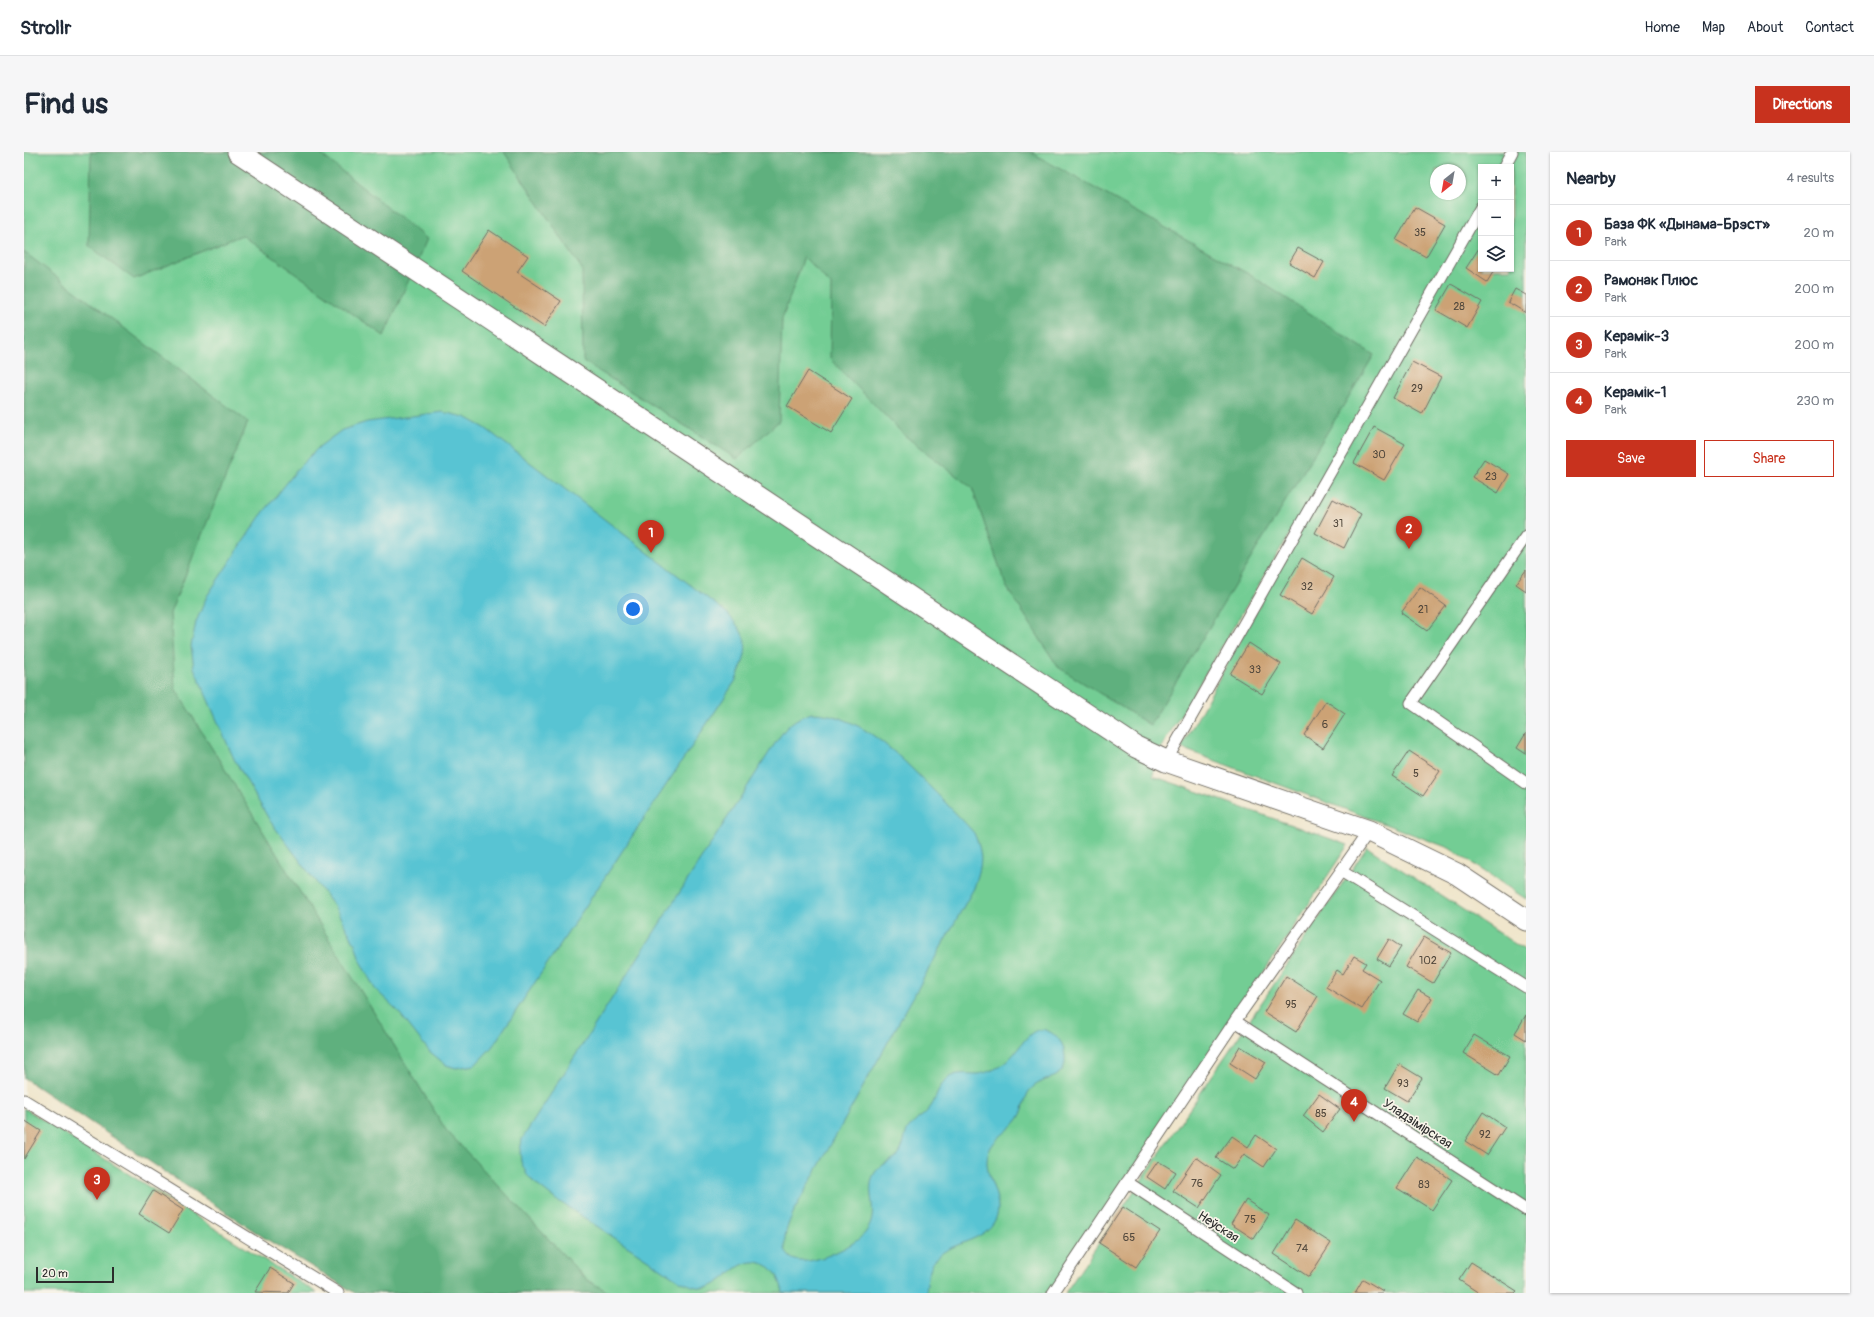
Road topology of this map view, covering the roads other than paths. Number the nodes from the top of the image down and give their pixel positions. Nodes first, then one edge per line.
1 (238, 152) edge
2 (1512, 152) edge
3 (1506, 164) edge
4 (1478, 212) edge
5 (1526, 536) edge
6 (1166, 761) junction
7 (1526, 783) edge
8 (1369, 832) junction
9 (1341, 871) junction
10 (1526, 920) edge
11 (1526, 987) edge
12 (1235, 1021) junction
13 (24, 1100) edge
14 (1127, 1182) junction
15 (1526, 1210) edge
16 (338, 1293) edge
17 (1052, 1293) edge
18 (1296, 1293) edge

1 - 6 street
2 - 3 lane
4 - 6 lane
5 - 7 lane
6 - 8 street
8 - 9 lane
8 - 10 street
9 - 11 lane
9 - 12 lane
12 - 14 lane
12 - 15 lane, Уладзімірская
13 - 16 lane
14 - 17 lane
14 - 18 lane, Неўская

